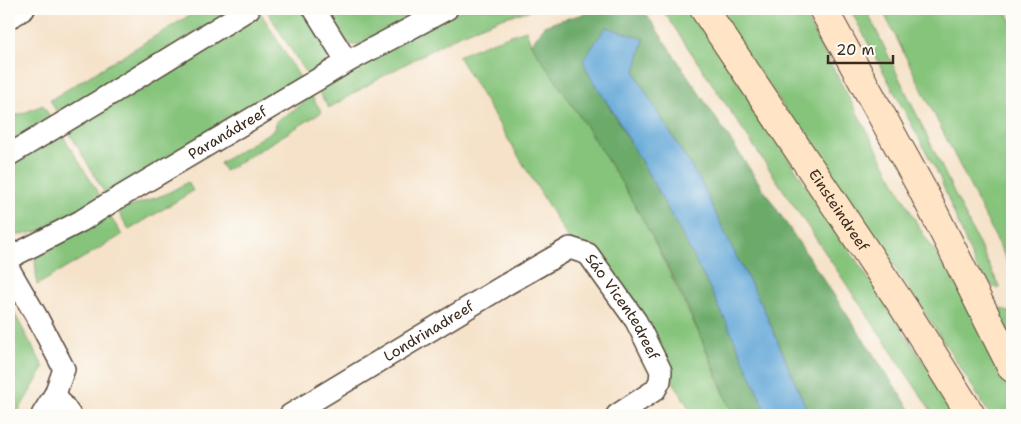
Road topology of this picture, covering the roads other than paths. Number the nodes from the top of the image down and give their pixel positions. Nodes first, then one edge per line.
1 (24, 9) edge
2 (249, 9) edge
3 (314, 9) edge
4 (447, 9) edge
5 (704, 9) edge
6 (823, 9) edge
7 (9, 18) edge
8 (347, 62) junction
9 (9, 154) edge
10 (570, 248) joint
11 (9, 258) edge
12 (9, 269) edge
13 (1012, 368) edge
14 (55, 394) junction
15 (42, 415) edge
16 (70, 415) edge
17 (290, 415) edge
18 (617, 415) edge
19 (971, 415) edge

1 - 7 street
2 - 9 street
3 - 8 street
4 - 8 street, Paranádreef
5 - 19 main road, Einsteindreef
6 - 13 main road
8 - 11 street, Paranádreef
10 - 17 street, Londrinadreef
10 - 18 street, Sáo Vicentedreef
12 - 14 street
14 - 15 street
14 - 16 street

